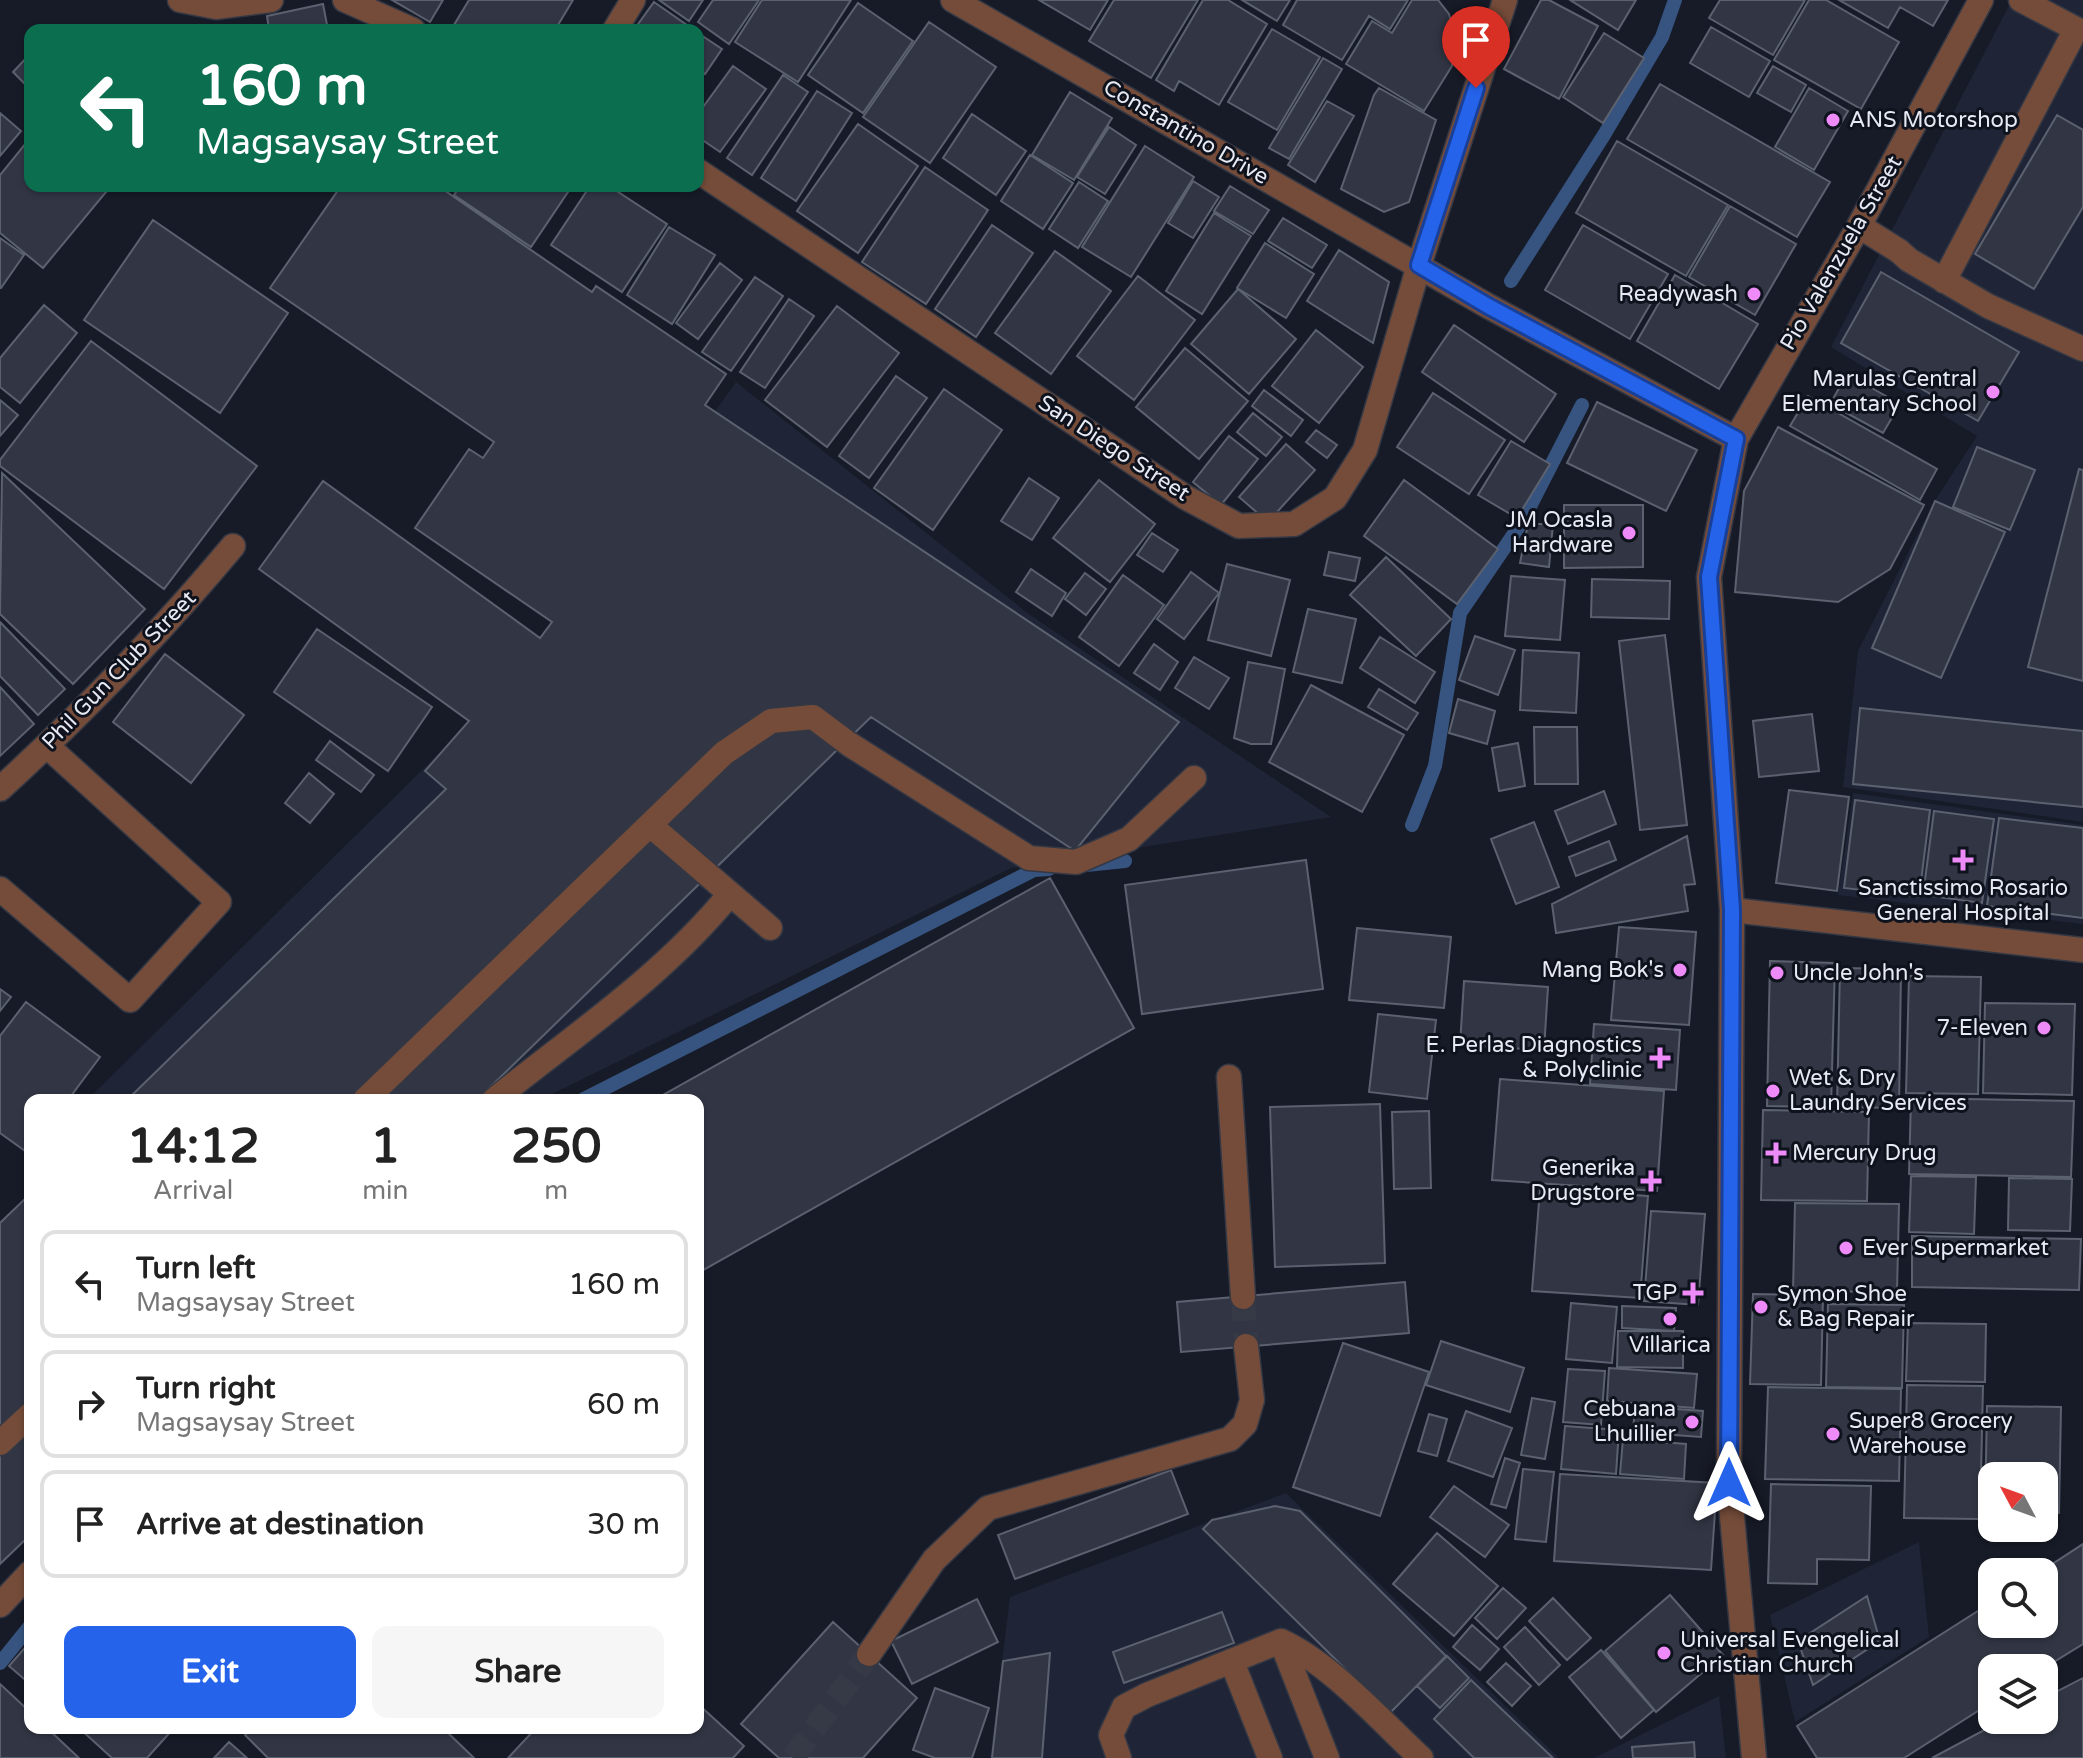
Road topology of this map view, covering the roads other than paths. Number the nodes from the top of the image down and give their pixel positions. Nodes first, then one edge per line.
1 (180, 0) edge
2 (271, 0) edge
3 (345, 0) edge
4 (633, 0) edge
5 (953, 0) edge
6 (1505, 0) edge
7 (1981, 0) edge
8 (2021, 0) edge
9 (399, 24) edge
10 (619, 24) edge
11 (704, 175) edge
12 (1859, 226) junction
13 (1419, 265) junction
14 (1944, 281) junction
15 (2083, 349) edge
16 (1736, 439) junction
17 (233, 546) dead end
18 (47, 746) junction
19 (1194, 778) dead end
20 (0, 789) edge
21 (650, 825) junction
22 (0, 889) edge
23 (730, 894) junction
24 (1732, 910) junction
25 (770, 928) dead end
26 (2083, 950) edge
27 (1229, 1077) dead end
28 (371, 1094) edge
29 (502, 1094) edge
30 (1243, 1297) tunnel mouth
31 (1246, 1346) tunnel mouth
32 (24, 1421) edge
33 (0, 1443) edge
34 (24, 1579) edge
35 (0, 1605) edge
36 (1281, 1641) junction
37 (869, 1654) tunnel mouth
38 (1232, 1662) junction
39 (1119, 1758) edge
40 (1270, 1758) edge
41 (1327, 1758) edge
42 (1421, 1758) edge
43 (1754, 1758) edge

1 - 2 street
3 - 9 street
4 - 10 street
5 - 13 street, Constantino Drive
6 - 13 street, San Diego Street
7 - 12 street, Pio Valenzuela Street
8 - 14 street
11 - 13 street, San Diego Street
12 - 14 street
12 - 16 street, Pio Valenzuela Street
13 - 16 street, Constantino Drive
14 - 15 street
16 - 24 street, Pio Valenzuela Street
17 - 18 street, Phil Gun Club Street
18 - 20 street, Phil Gun Club Street
18 - 22 street
19 - 21 street
21 - 23 street
21 - 28 street
23 - 25 street
23 - 29 street
24 - 26 street
24 - 43 street, Pio Valenzuela Street
27 - 30 street
31 - 37 street
32 - 33 street
34 - 35 street
36 - 38 street
36 - 41 street
36 - 42 street
38 - 39 street
38 - 40 street

